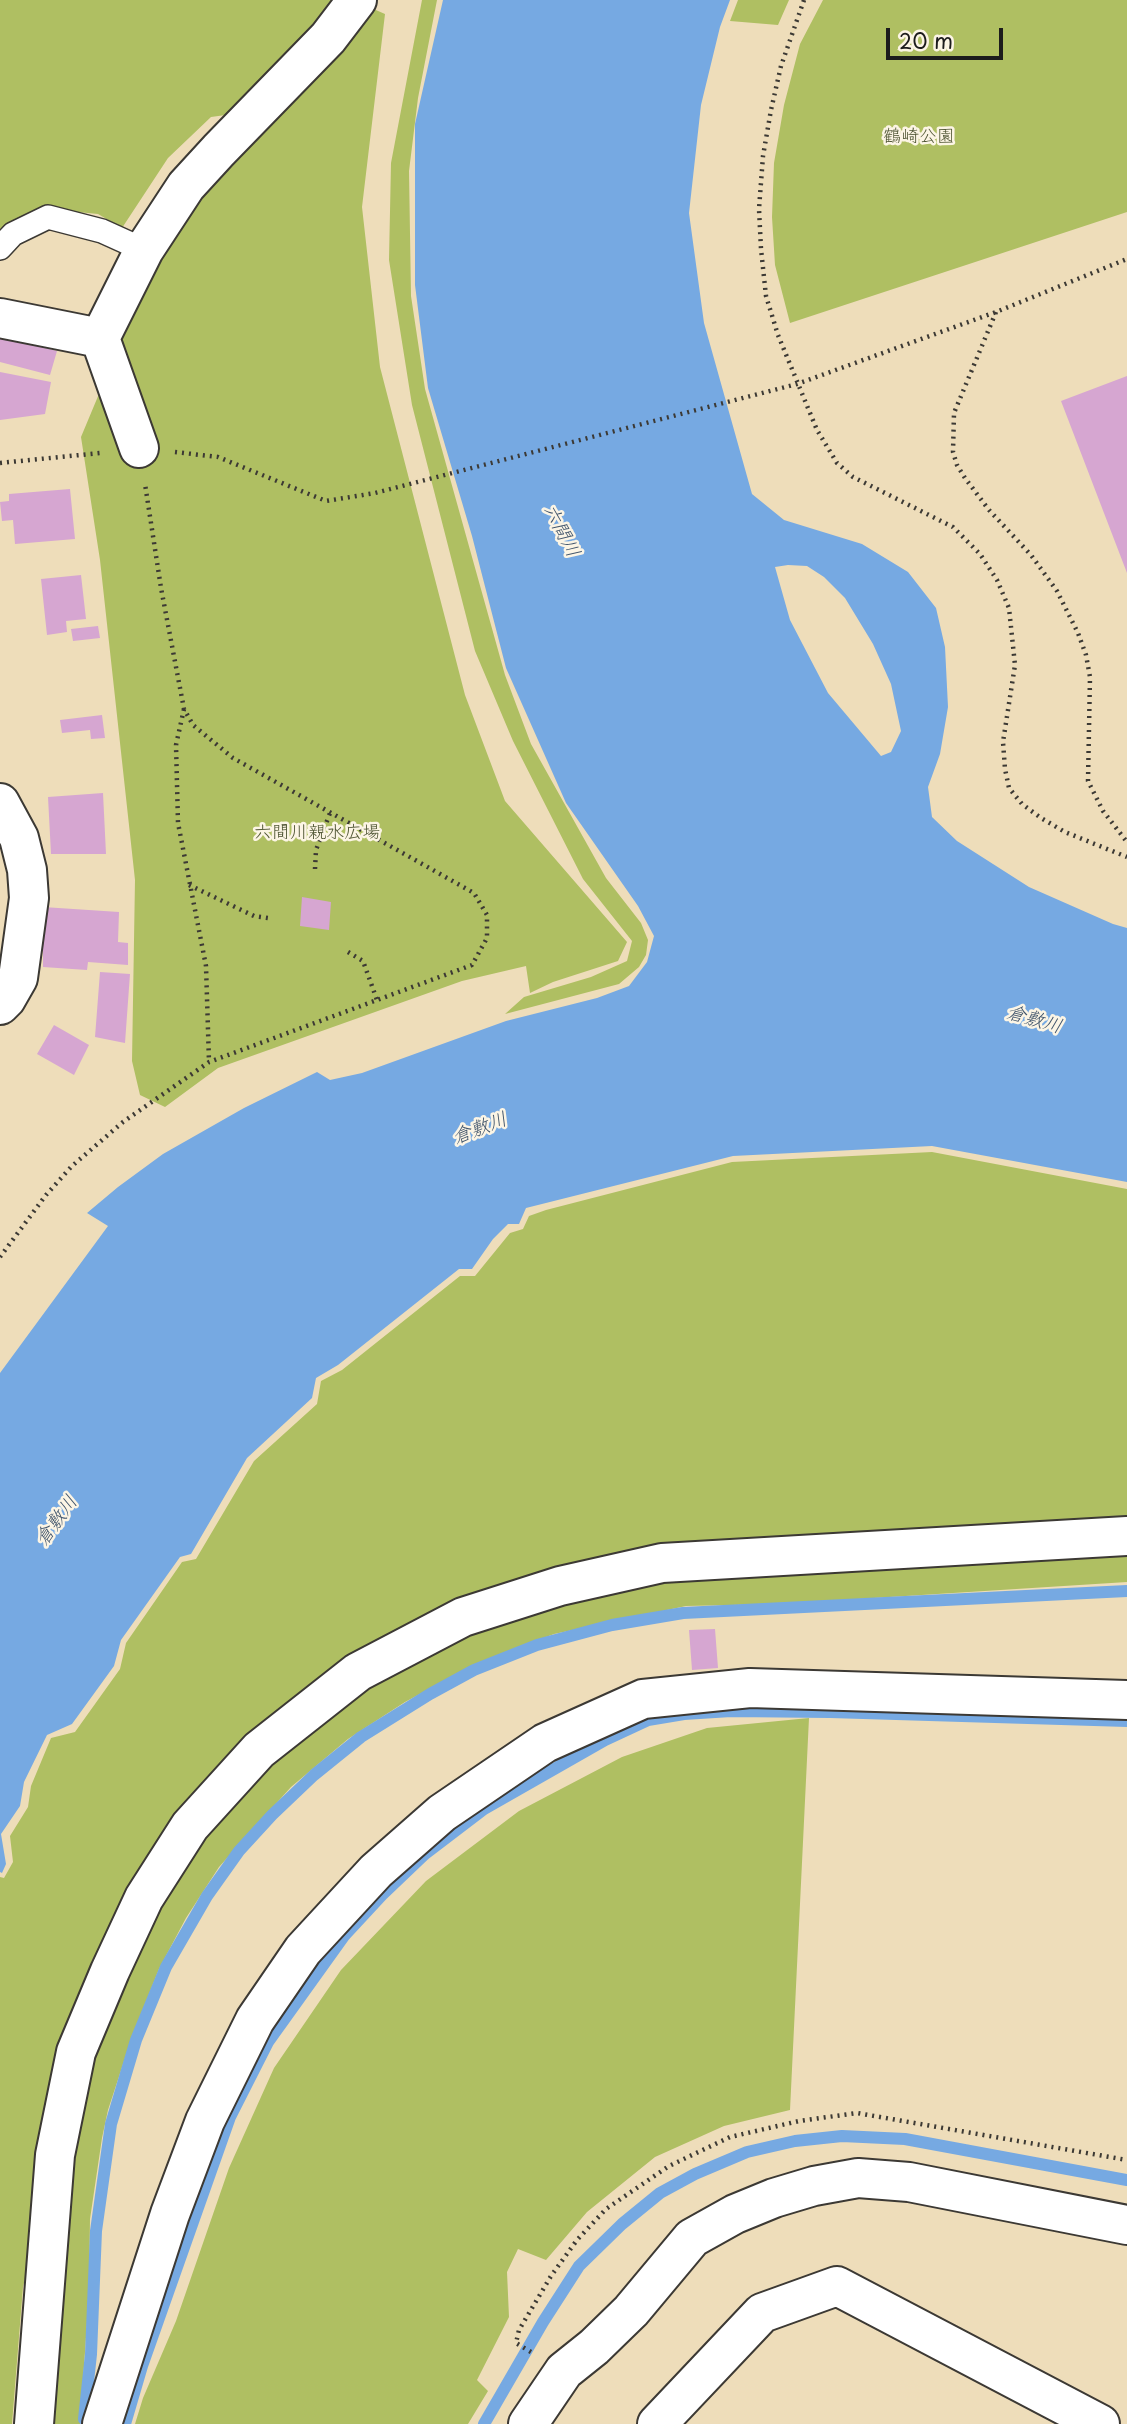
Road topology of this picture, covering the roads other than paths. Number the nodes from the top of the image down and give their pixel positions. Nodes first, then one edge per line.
1 (357, 0) edge
2 (0, 248) edge
3 (144, 250) junction
4 (0, 318) edge
5 (100, 338) junction
6 (139, 448) road end
7 (0, 803) edge
8 (0, 1005) edge
9 (1127, 1536) edge
10 (1127, 1700) edge
11 (1127, 2225) edge
12 (103, 2421) edge
13 (662, 2423) edge
14 (34, 2424) edge
15 (528, 2424) edge
16 (1100, 2424) edge

1 - 3 street
2 - 3 lane
3 - 5 street
4 - 5 street
5 - 6 street
7 - 8 street
9 - 14 street
10 - 12 street
11 - 15 street
13 - 16 street

